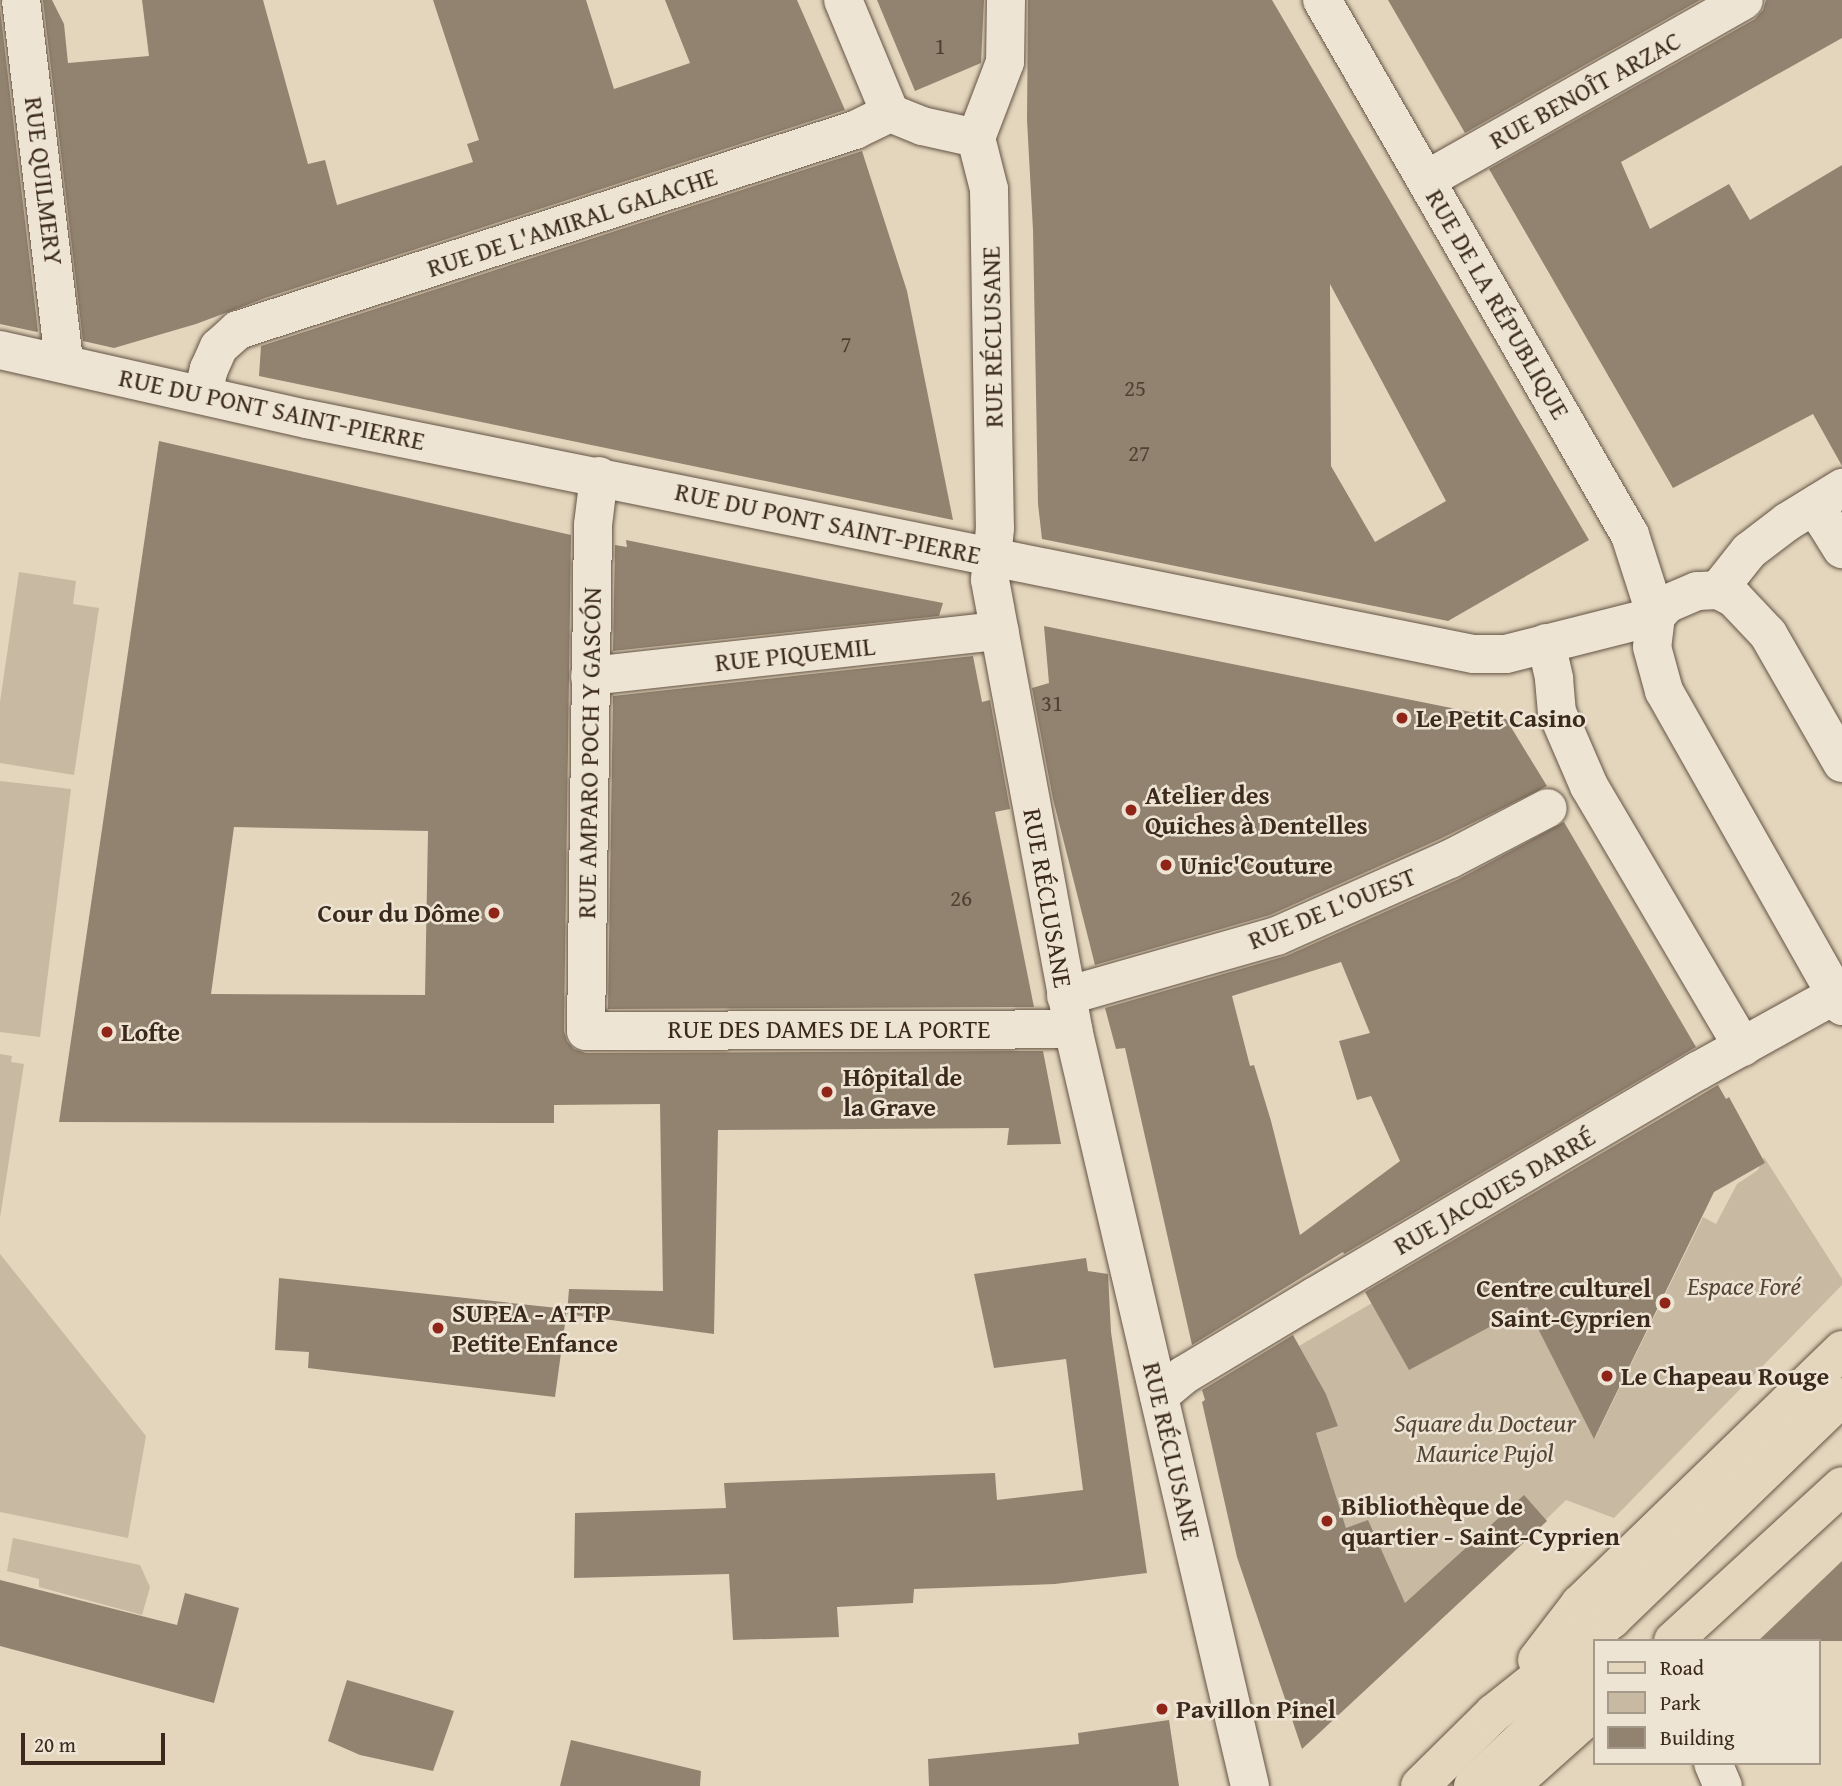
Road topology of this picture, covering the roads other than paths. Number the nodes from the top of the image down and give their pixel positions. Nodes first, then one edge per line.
1 (21, 0) edge
2 (843, 0) edge
3 (1006, 0) edge
4 (1322, 0) edge
5 (1744, 0) edge
6 (890, 113) junction
7 (976, 138) junction
8 (1426, 180) junction
9 (0, 350) edge
10 (64, 363) junction
11 (203, 394) junction
12 (599, 476) junction
13 (1830, 496) edge
14 (1842, 549) edge
15 (991, 557) junction
16 (1718, 590) junction
17 (1656, 616) junction
18 (1000, 631) junction
19 (1546, 643) junction
20 (590, 676) junction
21 (1842, 763) edge
22 (1548, 807) dead end
23 (1839, 1001) edge
24 (1069, 1012) junction
25 (586, 1031) joint
26 (1742, 1046) junction
27 (1842, 1350) edge
28 (1159, 1396) junction
29 (1842, 1397) edge
30 (1842, 1430) edge
31 (1842, 1486) edge
32 (1628, 1639) edge
33 (1676, 1639) edge
34 (1594, 1671) edge
35 (1594, 1711) edge
36 (1494, 1713) junction
37 (1714, 1765) edge
38 (1250, 1786) edge
39 (1420, 1786) edge
40 (1473, 1786) edge
41 (1510, 1786) edge
42 (1723, 1786) edge

1 - 10 street, RUE QUILMERY
2 - 6 street
3 - 7 street
4 - 8 street, RUE DE LA RÉPUBLIQUE
5 - 8 street, RUE BENOÎT ARZAC
6 - 7 street
6 - 11 street, RUE DE L'AMIRAL GALACHE
7 - 15 street, RUE RÉCLUSANE
8 - 17 street, RUE DE LA RÉPUBLIQUE
9 - 10 street, RUE DU PONT SAINT-PIERRE
10 - 11 street, RUE DU PONT SAINT-PIERRE
11 - 12 street, RUE DU PONT SAINT-PIERRE
12 - 15 street, RUE DU PONT SAINT-PIERRE
12 - 20 street, RUE AMPARO POCH Y GASCÓN
13 - 14 street
13 - 16 street
15 - 18 street, RUE RÉCLUSANE
15 - 19 street, RUE DU PONT SAINT-PIERRE
16 - 17 street
16 - 21 street
17 - 19 street, RUE DU PONT SAINT-PIERRE
17 - 23 street
18 - 20 street, RUE PIQUEMIL
18 - 24 street, RUE RÉCLUSANE
19 - 26 street
20 - 25 street, RUE AMPARO POCH Y GASCÓN
22 - 24 street, RUE DE L'OUEST
23 - 26 street, RUE JACQUES DARRÉ
24 - 25 street, RUE DES DAMES DE LA PORTE
24 - 28 street, RUE RÉCLUSANE
26 - 28 street, RUE JACQUES DARRÉ
27 - 36 main road
28 - 38 street, RUE RÉCLUSANE
29 - 36 main road
30 - 32 main road
31 - 33 main road
34 - 40 main road
35 - 41 main road
36 - 39 main road
37 - 42 street

